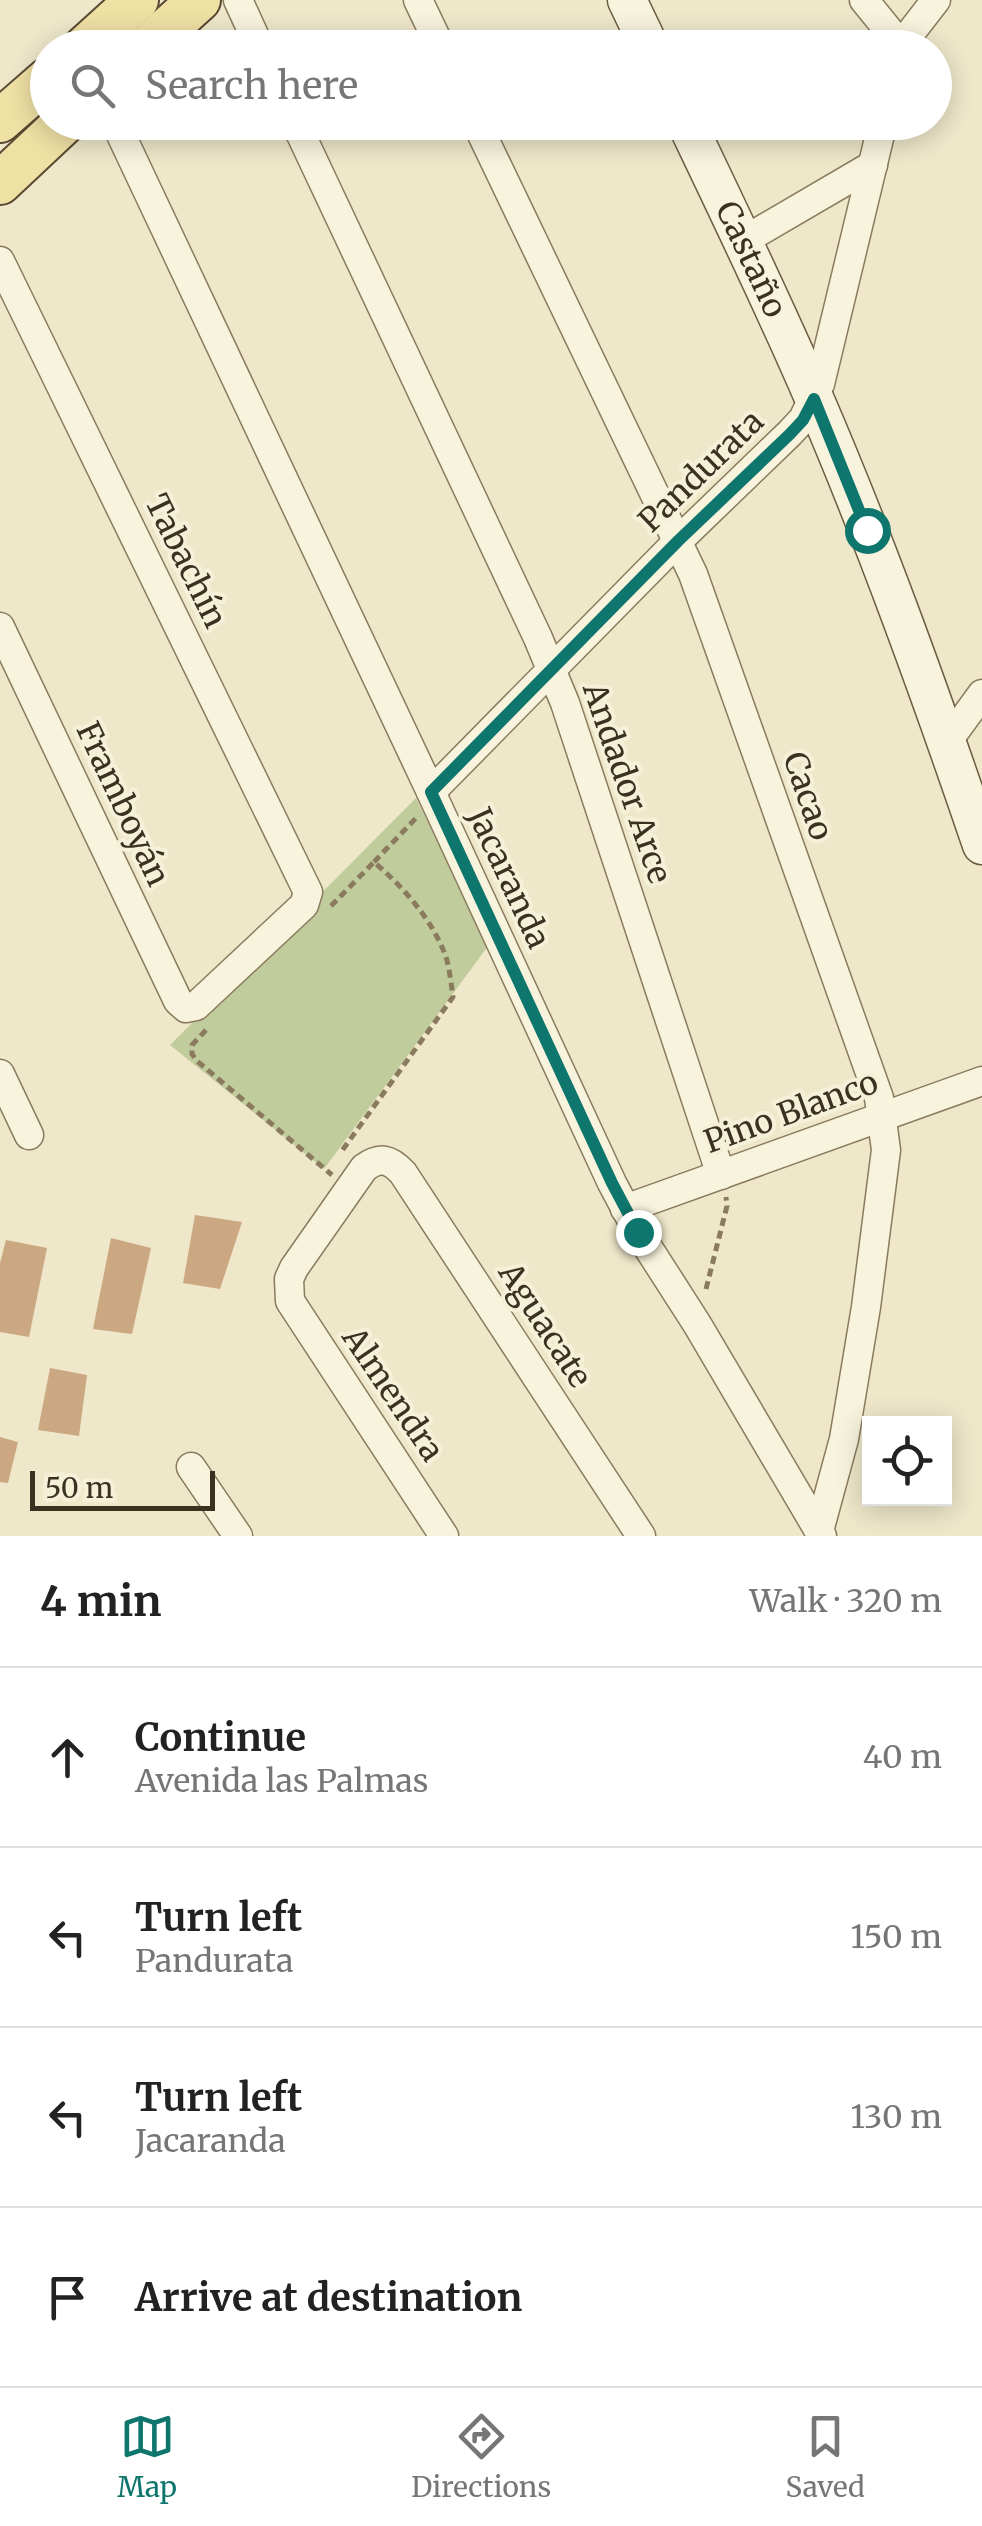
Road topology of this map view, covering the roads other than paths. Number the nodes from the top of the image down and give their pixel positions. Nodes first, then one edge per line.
1 (137, 0) edge
2 (199, 0) edge
3 (238, 0) edge
4 (418, 0) edge
5 (627, 0) edge
6 (864, 0) edge
7 (936, 0) edge
8 (104, 30) edge
9 (166, 30) edge
10 (252, 30) edge
11 (432, 30) edge
12 (641, 30) edge
13 (888, 30) edge
14 (913, 30) edge
15 (30, 94) edge
16 (0, 120) edge
17 (46, 140) edge
18 (124, 140) edge
19 (303, 140) edge
20 (485, 140) edge
21 (695, 140) edge
22 (878, 140) edge
23 (872, 165) junction
24 (0, 183) edge
25 (743, 241) junction
26 (0, 261) edge
27 (814, 399) junction
28 (678, 541) junction
29 (0, 627) edge
30 (552, 672) junction
31 (982, 694) edge
32 (947, 742) junction
33 (433, 795) junction
34 (982, 845) edge
35 (186, 1008) joint
36 (0, 1074) edge
37 (982, 1081) edge
38 (883, 1116) junction
39 (29, 1135) dead end
40 (720, 1175) junction
41 (625, 1210) junction
42 (288, 1289) joint
43 (191, 1466) dead end
44 (820, 1534) edge
45 (238, 1536) edge
46 (444, 1536) edge
47 (642, 1536) edge

1 - 8 main road
2 - 9 main road
3 - 10 street
4 - 11 street
5 - 12 street
6 - 13 street
7 - 14 street
15 - 16 main road
17 - 24 main road
18 - 33 street, Jacaranda
19 - 30 street, Andador Arce
20 - 28 street, Cacao
21 - 25 street, Castaño
22 - 23 street, Pandurata
23 - 25 street
23 - 27 street, Pandurata
25 - 27 street, Castaño
26 - 35 street, Tabachín
27 - 28 street, Pandurata
27 - 32 street, Castaño
28 - 30 street, Pandurata
28 - 38 street, Cacao
29 - 35 street, Framboyán
30 - 33 street, Pandurata
30 - 40 street, Andador Arce
31 - 32 street
32 - 34 street, Castaño
33 - 41 street, Jacaranda
36 - 39 street
37 - 38 street, Pino Blanco
38 - 40 street, Pino Blanco
38 - 44 street, Cacao
40 - 41 street, Pino Blanco
41 - 44 street, Jacaranda
42 - 46 street, Almendra
42 - 47 street, Aguacate
43 - 45 street

